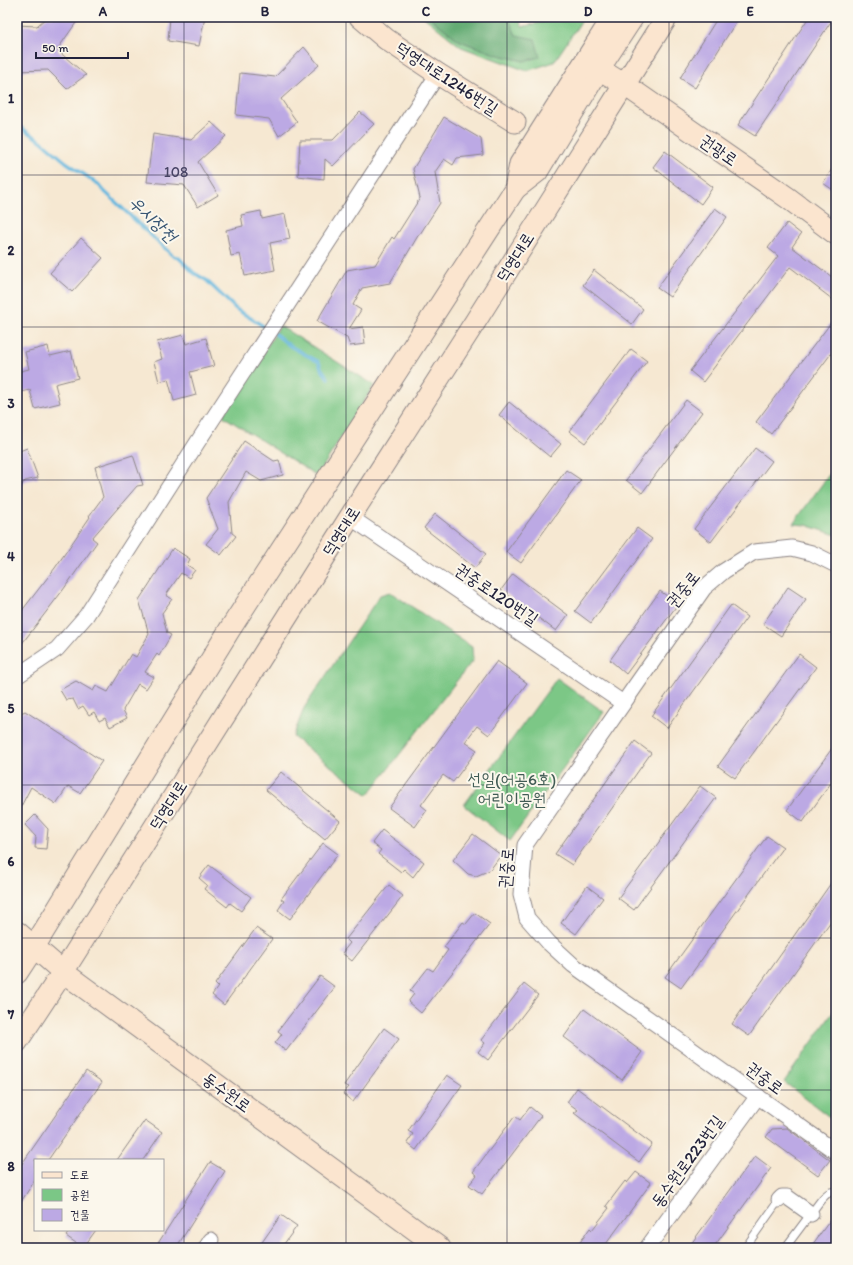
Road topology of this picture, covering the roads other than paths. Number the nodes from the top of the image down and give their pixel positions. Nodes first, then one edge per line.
1 (360, 17) edge
2 (613, 17) edge
3 (633, 17) edge
4 (666, 18) edge
5 (599, 69) junction
6 (438, 74) junction
7 (624, 85) junction
8 (552, 113) junction
9 (515, 122) junction
10 (520, 164) junction
11 (514, 189) junction
12 (836, 234) edge
13 (350, 517) junction
14 (836, 566) edge
15 (17, 676) edge
16 (623, 703) junction
17 (17, 932) edge
18 (34, 947) junction
19 (63, 972) junction
20 (17, 973) edge
21 (17, 1042) edge
22 (758, 1096) junction
23 (836, 1152) edge
24 (836, 1192) edge
25 (779, 1200) joint
26 (811, 1214) junction
27 (440, 1248) edge
28 (647, 1248) edge
29 (745, 1248) edge
30 (785, 1248) edge

1 - 6 main road, 덕영대로1246번길
2 - 8 main road
3 - 5 main road
4 - 7 main road, 덕영대로
5 - 7 main road, 권광로
5 - 11 main road
6 - 9 main road, 덕영대로1246번길
6 - 15 street
7 - 12 main road, 권광로
7 - 13 main road, 덕영대로
8 - 9 main road
8 - 10 main road
9 - 10 main road
10 - 11 main road
11 - 18 main road
13 - 16 street, 권중로120번길
13 - 19 main road, 덕영대로
14 - 16 street, 권중로
16 - 22 street, 권중로
17 - 18 main road, 동수원로
18 - 19 main road, 동수원로
18 - 20 main road
19 - 21 main road, 덕영대로
19 - 27 main road, 동수원로
22 - 23 street, 권중로
22 - 28 street, 동수원로223번길
24 - 26 lane
25 - 26 street
25 - 29 lane
26 - 30 lane

